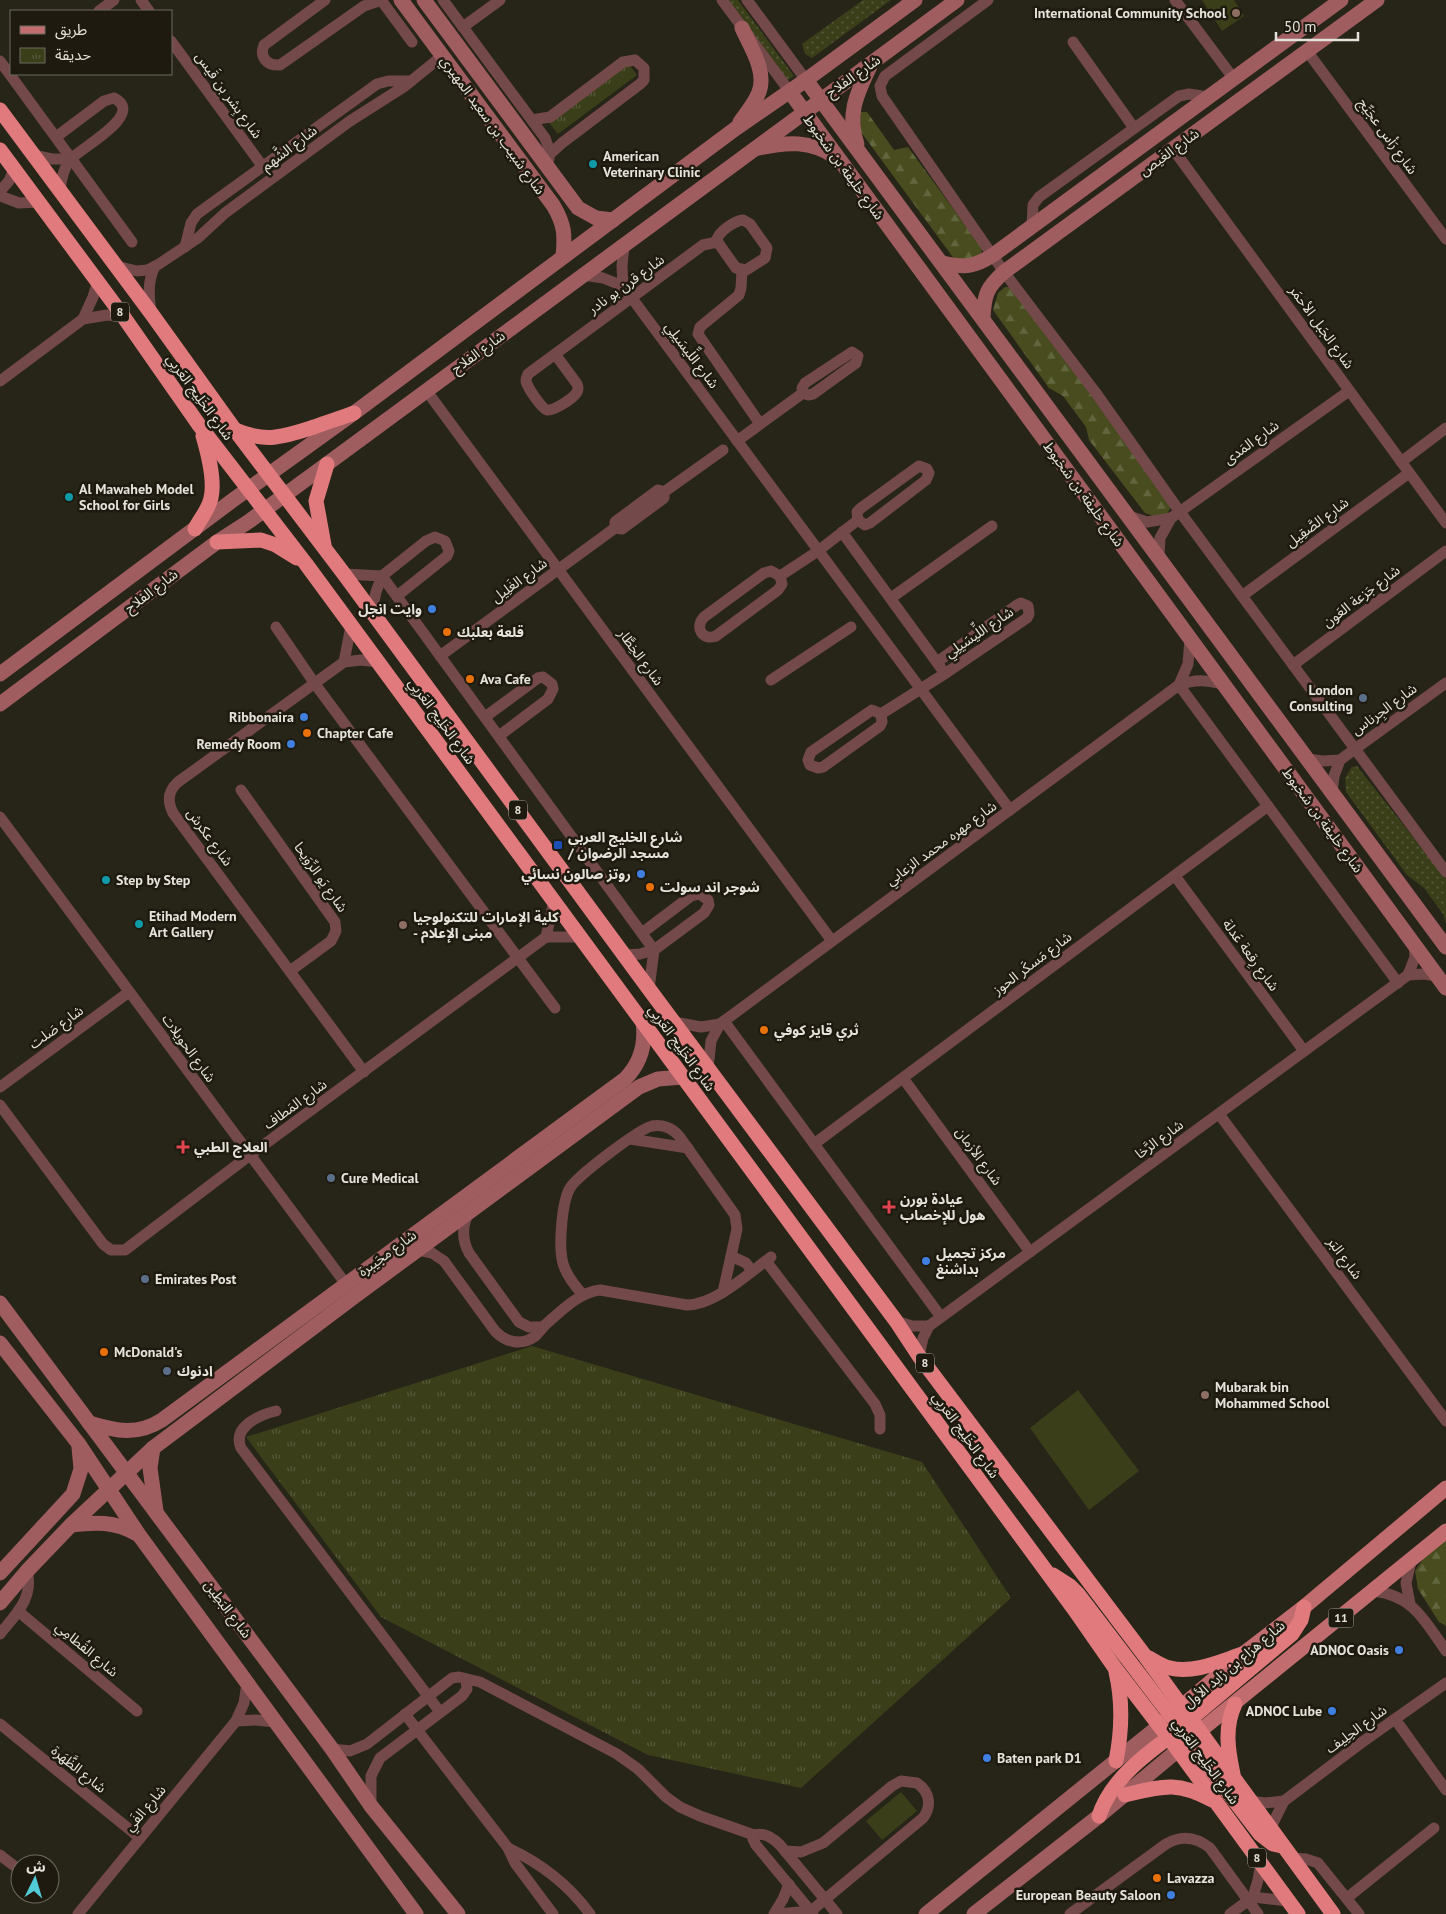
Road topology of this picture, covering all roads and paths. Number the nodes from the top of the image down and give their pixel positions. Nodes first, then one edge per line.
1 (114, 0) edge
2 (325, 0) edge
3 (381, 0) edge
4 (401, 0) edge
5 (424, 0) edge
6 (443, 0) edge
7 (500, 0) edge
8 (722, 0) edge
9 (748, 0) edge
10 (915, 0) edge
11 (957, 0) edge
12 (988, 0) edge
13 (1175, 0) edge
14 (1341, 0) edge
15 (1377, 0) edge
16 (100, 10) edge
17 (463, 27) junction
18 (742, 28) junction
19 (915, 31) junction
20 (945, 31) junction
21 (172, 42) edge
22 (412, 42) dead end
23 (1073, 42) dead end
24 (1307, 51) junction
25 (442, 56) junction
26 (0, 61) edge
27 (872, 64) junction
28 (10, 71) edge
29 (14, 75) edge
30 (1234, 79) junction
31 (806, 80) junction
32 (391, 81) junction
33 (412, 81) junction
34 (790, 92) junction
35 (395, 93) junction
36 (1208, 97) junction
37 (820, 100) junction
38 (0, 110) edge
39 (804, 112) junction
40 (532, 120) junction
41 (1134, 128) junction
42 (735, 129) junction
43 (56, 137) junction
44 (858, 148) junction
45 (1173, 149) junction
46 (0, 150) edge
47 (753, 150) junction
48 (33, 156) junction
49 (71, 159) junction
50 (840, 160) junction
51 (549, 162) junction
52 (263, 167) junction
53 (14, 169) junction
54 (60, 191) junction
55 (2, 195) edge
56 (39, 202) junction
57 (192, 220) junction
58 (614, 220) junction
59 (1032, 227) junction
60 (203, 234) junction
61 (1446, 239) edge
62 (132, 242) dead end
63 (717, 242) junction
64 (624, 246) junction
65 (185, 247) junction
66 (993, 256) junction
67 (563, 257) junction
68 (943, 264) junction
69 (116, 266) junction
70 (155, 266) junction
71 (742, 270) junction
72 (1004, 272) junction
73 (583, 275) junction
74 (98, 281) junction
75 (622, 286) junction
76 (632, 298) junction
77 (151, 313) junction
78 (123, 316) junction
79 (983, 318) junction
80 (83, 319) junction
81 (556, 354) junction
82 (0, 381) edge
83 (426, 390) junction
84 (1349, 390) junction
85 (803, 393) junction
86 (354, 413) junction
87 (199, 424) junction
88 (760, 424) junction
89 (1446, 428) edge
90 (235, 430) junction
91 (737, 441) junction
92 (722, 450) dead end
93 (1401, 462) junction
94 (327, 464) junction
95 (1409, 473) junction
96 (268, 475) junction
97 (249, 489) junction
98 (284, 496) junction
99 (264, 510) junction
100 (1176, 515) junction
101 (1129, 516) junction
102 (858, 520) junction
103 (1446, 523) edge
104 (992, 526) dead end
105 (195, 529) junction
106 (842, 532) junction
107 (217, 542) junction
108 (818, 551) junction
109 (1446, 551) edge
110 (326, 552) junction
111 (1159, 557) junction
112 (306, 564) junction
113 (559, 570) junction
114 (344, 574) junction
115 (382, 576) junction
116 (780, 576) junction
117 (397, 596) junction
118 (1242, 596) junction
119 (891, 598) junction
120 (372, 611) junction
121 (352, 626) junction
122 (276, 627) dead end
123 (851, 627) dead end
124 (1190, 639) junction
125 (440, 656) junction
126 (344, 662) junction
127 (378, 662) junction
128 (938, 662) junction
129 (1293, 665) junction
130 (946, 673) junction
131 (0, 674) edge
132 (772, 680) dead end
133 (1446, 683) edge
134 (315, 684) junction
135 (1222, 684) junction
136 (1179, 685) junction
137 (921, 690) junction
138 (0, 704) edge
139 (881, 714) junction
140 (485, 717) junction
141 (499, 736) junction
142 (1355, 749) junction
143 (1307, 758) junction
144 (1340, 760) junction
145 (241, 790) dead end
146 (1332, 793) junction
147 (1268, 806) junction
148 (1010, 810) junction
149 (0, 817) edge
150 (1446, 872) edge
151 (1175, 876) junction
152 (554, 901) junction
153 (642, 933) junction
154 (546, 937) junction
155 (580, 937) junction
156 (832, 941) junction
157 (1414, 943) junction
158 (1446, 947) edge
159 (654, 950) junction
160 (624, 955) junction
161 (518, 958) junction
162 (290, 971) junction
163 (1408, 975) junction
164 (1442, 982) edge
165 (1398, 983) junction
166 (649, 989) junction
167 (129, 992) junction
168 (555, 1008) dead end
169 (643, 1022) junction
170 (674, 1022) junction
171 (722, 1023) junction
172 (1304, 1051) junction
173 (708, 1068) junction
174 (364, 1072) junction
175 (683, 1077) junction
176 (903, 1078) junction
177 (0, 1087) edge
178 (0, 1104) edge
179 (1219, 1114) junction
180 (630, 1139) junction
181 (814, 1144) junction
182 (688, 1148) junction
183 (250, 1156) junction
184 (468, 1214) junction
185 (418, 1250) junction
186 (1030, 1252) junction
187 (731, 1256) junction
188 (752, 1271) junction
189 (346, 1284) junction
190 (723, 1292) junction
191 (583, 1295) junction
192 (355, 1296) junction
193 (0, 1303) edge
194 (941, 1317) junction
195 (896, 1320) junction
196 (519, 1322) junction
197 (928, 1326) junction
198 (542, 1327) junction
199 (504, 1339) junction
200 (0, 1343) edge
201 (920, 1356) junction
202 (7, 1360) edge
203 (276, 1412) dead end
204 (1446, 1420) edge
205 (89, 1423) junction
206 (880, 1429) dead end
207 (78, 1443) junction
208 (153, 1448) junction
209 (126, 1472) junction
210 (1446, 1488) edge
211 (109, 1489) junction
212 (57, 1512) junction
213 (156, 1513) junction
214 (70, 1526) junction
215 (1446, 1531) edge
216 (139, 1535) junction
217 (1411, 1561) junction
218 (27, 1571) junction
219 (1046, 1572) junction
220 (0, 1573) edge
221 (1373, 1591) junction
222 (0, 1603) edge
223 (1410, 1604) junction
224 (1304, 1607) junction
225 (18, 1611) junction
226 (0, 1634) edge
227 (1445, 1648) edge
228 (1243, 1654) junction
229 (1145, 1656) junction
230 (1116, 1668) junction
231 (466, 1680) junction
232 (247, 1683) junction
233 (1446, 1683) edge
234 (428, 1696) junction
235 (1235, 1704) junction
236 (137, 1711) dead end
237 (440, 1712) junction
238 (405, 1714) junction
239 (1395, 1719) junction
240 (236, 1721) junction
241 (275, 1722) junction
242 (0, 1724) edge
243 (1181, 1728) junction
244 (416, 1729) junction
245 (332, 1749) junction
246 (1116, 1761) junction
247 (1234, 1778) junction
248 (1446, 1790) edge
249 (1125, 1795) junction
250 (1250, 1801) junction
251 (1284, 1801) junction
252 (1216, 1802) junction
253 (372, 1806) junction
254 (1099, 1816) junction
255 (1434, 1828) dead end
256 (1270, 1829) junction
257 (754, 1835) junction
258 (140, 1838) junction
259 (508, 1848) junction
260 (783, 1848) junction
261 (1287, 1852) junction
262 (0, 1855) edge
263 (765, 1856) junction
264 (534, 1862) junction
265 (10, 1863) edge
266 (1261, 1863) junction
267 (522, 1873) junction
268 (788, 1884) junction
269 (1250, 1898) junction
270 (1347, 1898) junction
271 (825, 1899) junction
272 (1288, 1901) junction
273 (812, 1913) edge
274 (78, 1914) edge
275 (416, 1914) edge
276 (458, 1914) edge
277 (553, 1914) edge
278 (590, 1914) edge
279 (776, 1914) edge
280 (837, 1914) edge
281 (926, 1914) edge
282 (974, 1914) edge
283 (1070, 1914) edge
284 (1230, 1914) edge
285 (1258, 1914) edge
286 (1298, 1914) edge
287 (1333, 1914) edge
288 (1359, 1914) edge

1 - 16 street
2 - 3 street
3 - 22 street
4 - 25 main road, شارع شبيب بن سعيد المهيري
5 - 51 main road, شارع شبيب بن سعيد المهيري
6 - 17 street
7 - 17 street
8 - 18 street, شارع خليفة بن شخبوط
9 - 31 street, شارع خليفة بن شخبوط
10 - 31 main road, شارع الفلاح
11 - 19 main road, شارع الفلاح
12 - 20 street
13 - 30 street
14 - 30 main road, شارع الغَيص
15 - 24 main road, شارع الغَيص
17 - 40 street
18 - 34 street, شارع خليفة بن شخبوط
18 - 42 main road
19 - 20 street
19 - 27 main road, شارع الفلاح
20 - 66 street
21 - 52 street, شارع بِشر بن قَيس
23 - 41 street
24 - 45 main road, شارع الغَيص
24 - 61 street, شارع رَأس عجَيِّج
25 - 33 street, شارع الشَّهم
25 - 67 main road, شارع شبيب بن سعيد المهيري
26 - 28 street
27 - 37 main road, شارع الفلاح
27 - 44 main road
29 - 43 street
30 - 36 main road, شارع الغَيص
31 - 34 main road, شارع الفلاح
31 - 37 main road, شارع خليفة بن شخبوط
32 - 33 street
32 - 35 street
32 - 52 street
33 - 35 street, شارع الشَّهم
34 - 39 main road, شارع خليفة بن شخبوط
34 - 42 main road, شارع الفلاح
35 - 60 street, شارع الشَّهم
36 - 41 street
36 - 59 main road, شارع الغَيص
37 - 39 main road, شارع الفلاح
37 - 44 main road, شارع خليفة بن شخبوط
38 - 48 highway, شارع الخَلِيج العَربِي / 8
39 - 47 main road, شارع الفلاح
39 - 50 main road, شارع خليفة بن شخبوط
40 - 51 street
40 - 51 street, شارع شبيب بن سعيد المهيري
41 - 59 street
42 - 58 main road, شارع الفلاح
43 - 49 street
43 - 49 street
44 - 68 main road, شارع خليفة بن شخبوط
45 - 72 main road, شارع الغَيص
45 - 84 street, شارع الجَبل الأحمَر
46 - 53 highway, شارع الخَلِيج العَربِي / 8
47 - 50 main road
47 - 64 main road, شارع الفلاح
48 - 49 street
48 - 54 highway, شارع الخَلِيج العَربِي / 8
49 - 54 street
49 - 62 street
50 - 124 main road, شارع خليفة بن شخبوط
51 - 58 main road, شارع شبيب بن سعيد المهيري
52 - 57 street
53 - 55 street
53 - 56 highway, شارع الخَلِيج العَربِي / 8
54 - 69 highway, شارع الخَلِيج العَربِي / 8
55 - 56 street
56 - 74 highway, شارع الخَلِيج العَربِي / 8
57 - 60 street
57 - 65 street
58 - 67 main road, شارع الفلاح
59 - 66 main road, شارع الغَيص
60 - 65 street, شارع الشَّهم
63 - 71 street
63 - 71 street, شارع قرن بو نادر
63 - 76 street, شارع قرن بو نادر
64 - 73 main road, شارع الفلاح
64 - 75 street
65 - 70 street, شارع الشَّهم
66 - 68 main road, شارع الغَيص
66 - 72 street
67 - 86 main road, شارع الفلاح
68 - 79 main road, شارع خليفة بن شخبوط
69 - 70 street, شارع الشَّهم
69 - 77 highway, شارع الخَلِيج العَربِي / 8
70 - 77 street
71 - 88 street
72 - 79 main road, شارع الغَيص
72 - 100 street
73 - 75 street, شارع اللِّيسَيلِي
73 - 83 main road, شارع الفلاح
74 - 78 highway, شارع الخَلِيج العَربِي / 8
74 - 80 street
75 - 76 street, شارع اللِّيسَيلِي
76 - 81 street, شارع قرن بو نادر
76 - 91 street, شارع اللِّيسَيلِي
77 - 90 highway, شارع الخَلِيج العَربِي / 8
78 - 80 street
78 - 87 highway, شارع الخَلِيج العَربِي / 8
79 - 101 main road, شارع خليفة بن شخبوط
80 - 82 street
81 - 81 street, شارع قرن بو نادر
83 - 94 main road, شارع الفلاح
83 - 113 street, شارع الخِطَّار
84 - 93 street, شارع الجَبل الأحمَر
84 - 100 street, شارع المَدى
85 - 85 street
85 - 88 street
86 - 90 highway
86 - 96 main road, شارع الفلاح
87 - 97 highway, شارع الخَلِيج العَربِي / 8
87 - 105 highway
88 - 91 street
89 - 93 street
90 - 96 highway, شارع الخَلِيج العَربِي / 8
91 - 108 street, شارع اللِّيسَيلِي
92 - 113 street, شارع الغَلِيل
93 - 95 street, شارع الجَبل الأحمَر
94 - 98 main road, شارع الفلاح
94 - 110 highway
95 - 103 street, شارع الجَبل الأحمَر
95 - 118 street, شارع الصَّقِيل
96 - 97 main road, شارع الفلاح
96 - 98 highway, شارع الخَلِيج العَربِي / 8
97 - 99 highway, شارع الخَلِيج العَربِي / 8
97 - 105 main road, شارع الفلاح
98 - 99 main road, شارع الفلاح
98 - 110 highway, شارع الخَلِيج العَربِي / 8
99 - 107 main road, شارع الفلاح
99 - 112 highway, شارع الخَلِيج العَربِي / 8
100 - 101 street, شارع المَدى
100 - 111 street, شارع المَدى
100 - 118 street
101 - 111 main road, شارع خليفة بن شخبوط
102 - 102 street
102 - 106 street
104 - 119 street
105 - 131 main road, شارع الفلاح
106 - 108 street
106 - 119 street
107 - 112 highway
107 - 138 main road, شارع الفلاح
108 - 116 street
108 - 137 street, شارع اللِّيسَيلِي
109 - 129 street, شارع جَزعة العَون
110 - 114 highway, شارع الخَلِيج العَربِي / 8
111 - 143 main road, شارع خليفة بن شخبوط
112 - 121 highway, شارع الخَلِيج العَربِي / 8
113 - 125 street, شارع الغَلِيل
113 - 156 street, شارع الخِطَّار
114 - 115 street
114 - 120 highway, شارع الخَلِيج العَربِي / 8
115 - 117 street
115 - 117 street
115 - 120 street
116 - 116 street
117 - 125 street
118 - 129 street
119 - 128 street
120 - 160 highway, شارع الخَلِيج العَربِي / 8
121 - 126 street
121 - 127 highway, شارع الخَلِيج العَربِي / 8
122 - 134 street
123 - 132 street
124 - 135 main road, شارع خليفة بن شخبوط
124 - 136 street
125 - 140 street
126 - 127 street
126 - 134 street, شارع عكرش
127 - 152 highway, شارع الخَلِيج العَربِي / 8
128 - 130 street
128 - 130 street, شارع اللِّيسَيلِي
129 - 142 street
130 - 137 street, شارع اللِّيسَيلِي
133 - 142 street, شارع الجِرناس
134 - 161 street
134 - 162 street, شارع عكرش
135 - 136 street, شارع مهره محمد الزعابي
135 - 157 main road, شارع خليفة بن شخبوط
136 - 147 street
136 - 148 street, شارع مهره محمد الزعابي
137 - 139 street, شارع اللِّيسَيلِي
137 - 148 street, شارع اللِّيسَيلِي
139 - 139 street, شارع اللِّيسَيلِي
140 - 141 street
140 - 141 street
141 - 153 street
142 - 144 street, شارع الجِرناس
142 - 150 street
143 - 144 street
143 - 146 main road, شارع خليفة بن شخبوط
144 - 146 street
145 - 162 street, شارع يَو الرِّوَيحا
146 - 158 main road, شارع خليفة بن شخبوط
147 - 151 street, شارع مَسكَر الحوز
147 - 165 street
148 - 156 street, شارع مهره محمد الزعابي
149 - 167 street, شارع الحويلات
151 - 172 street, شارع رِقعة عَدلة
151 - 176 street, شارع مَسكَر الحوز
152 - 154 street
152 - 155 highway, شارع الخَلِيج العَربِي / 8
153 - 159 street
153 - 159 street
154 - 155 street
154 - 161 street, شارع المَطاف
155 - 169 highway, شارع الخَلِيج العَربِي / 8
156 - 171 street, شارع مهره محمد الزعابي
157 - 163 street
157 - 164 main road, شارع خليفة بن شخبوط
159 - 160 street
159 - 166 street, شارع الخَلِيج العَربِي
160 - 166 highway, شارع الخَلِيج العَربِي / 8
161 - 168 street
161 - 174 street, شارع المَطاف
162 - 174 street, شارع عكرش
163 - 164 street
163 - 165 street, شارع الرَّخا
165 - 172 street, شارع الرَّخا
166 - 170 highway, شارع الخَلِيج العَربِي / 8
167 - 177 street, شارع صَلت
167 - 183 street, شارع الحويلات
169 - 175 highway, شارع الخَلِيج العَربِي / 8
169 - 189 main road, شارع مجَيبرة
170 - 171 street
170 - 173 highway, شارع الخَلِيج العَربِي / 8
171 - 173 street
171 - 181 street
172 - 179 street, شارع الرَّخا
173 - 195 highway, شارع الخَلِيج العَربِي / 8
174 - 183 street, شارع المَطاف
175 - 184 main road, شارع مجَيبرة
175 - 219 highway, شارع الخَلِيج العَربِي / 8
176 - 181 street, شارع مَسكَر الحوز
176 - 186 street, شارع الأزمان
178 - 183 street, شارع المَطاف
179 - 186 street, شارع الرَّخا
179 - 204 street, شارع البَر
180 - 182 street
180 - 182 street
180 - 191 street
181 - 194 street
182 - 187 street
183 - 189 street, شارع الحويلات
184 - 185 main road, شارع مجَيبرة
184 - 196 street
185 - 192 main road, شارع مجَيبرة
185 - 199 street
186 - 194 street, شارع الرَّخا
187 - 188 street
187 - 190 street
188 - 190 street
188 - 206 street
189 - 192 street, شارع الحويلات
189 - 205 main road, شارع مجَيبرة
190 - 191 street
191 - 198 street
192 - 208 main road, شارع مجَيبرة
193 - 205 main road, شارع البَطِين
194 - 197 street, شارع الرَّخا
195 - 197 street
195 - 201 highway, شارع الخَلِيج العَربِي / 8
196 - 198 street
196 - 199 street
197 - 201 street
198 - 199 street
200 - 202 main road, شارع البَطِين
201 - 229 highway, شارع الخَلِيج العَربِي / 8
202 - 207 main road, شارع البَطِين
203 - 234 street
205 - 209 main road, شارع البَطِين
207 - 211 main road, شارع البَطِين
207 - 212 main road
208 - 209 main road, شارع مجَيبرة
208 - 213 main road
209 - 211 main road, شارع مجَيبرة
209 - 213 main road, شارع البَطِين
210 - 224 main road, شارع هزاع بن زايد الأول / 11
211 - 214 main road, شارع مجَيبرة
211 - 216 main road, شارع البَطِين
212 - 214 main road
212 - 220 main road
213 - 245 main road, شارع البَطِين
214 - 216 main road
214 - 218 main road, شارع مجَيبرة
215 - 217 main road, شارع هزاع بن زايد الأول / 11
216 - 232 main road, شارع البَطِين
217 - 221 main road, شارع هزاع بن زايد الأول / 11
217 - 223 street
218 - 222 main road, شارع مجَيبرة
218 - 225 street
219 - 230 highway, شارع الخَلِيج العَربِي / 8
219 - 243 highway
221 - 223 street
221 - 235 main road, شارع هزاع بن زايد الأول / 11
223 - 227 street
224 - 228 main road, شارع هزاع بن زايد الأول / 11
224 - 243 highway
225 - 226 street
225 - 236 street, شارع القُطامِي
228 - 229 highway
228 - 243 main road, شارع هزاع بن زايد الأول / 11
229 - 243 highway, شارع الخَلِيج العَربِي / 8
230 - 243 highway, شارع الخَلِيج العَربِي / 8
230 - 246 highway
231 - 234 street
231 - 237 street
231 - 257 street
232 - 240 street, شارع الفَي
232 - 241 main road, شارع البَطِين
233 - 239 street, شارع الحِلِيف
234 - 237 street
234 - 238 street
235 - 243 main road, شارع هزاع بن زايد الأول / 11
235 - 247 highway
237 - 244 street
238 - 244 street
238 - 245 street
239 - 248 street
239 - 251 street, شارع الحِلِيف
240 - 241 street
240 - 258 street, شارع الفَي
241 - 275 main road, شارع البَطِين
242 - 258 street, شارع الظَّهَرة
243 - 246 main road, شارع هزاع بن زايد الأول / 11
243 - 247 highway, شارع الخَلِيج العَربِي / 8
243 - 249 main road, شارع هزاع بن زايد الأول / 11
243 - 252 highway, شارع الخَلِيج العَربِي / 8
243 - 254 highway
243 - 261 highway
244 - 253 street
244 - 259 street
245 - 253 main road, شارع البَطِين
246 - 281 main road, شارع هزاع بن زايد الأول / 11
247 - 250 highway, شارع الخَلِيج العَربِي / 8
249 - 252 highway
249 - 254 main road, شارع هزاع بن زايد الأول / 11
250 - 251 street
250 - 256 highway, شارع الخَلِيج العَربِي / 8
251 - 256 street, شارع الحِلِيف
252 - 266 highway, شارع الخَلِيج العَربِي / 8
253 - 276 main road, شارع البَطِين
254 - 282 main road, شارع هزاع بن زايد الأول / 11
255 - 270 street
256 - 261 highway, شارع الخَلِيج العَربِي / 8
257 - 260 street
257 - 263 street
258 - 274 street, شارع الفَي
259 - 264 street
259 - 267 street
260 - 263 street
260 - 271 street
260 - 271 street
261 - 270 street
261 - 287 highway, شارع الخَلِيج العَربِي / 8
262 - 265 street
263 - 268 street
264 - 267 street
264 - 278 street
266 - 269 street
266 - 272 highway, شارع الخَلِيج العَربِي / 8
267 - 277 street
268 - 273 street
268 - 279 street
269 - 272 street
269 - 283 street
269 - 284 street
269 - 285 street
270 - 288 street
271 - 273 street
271 - 280 street
272 - 286 highway, شارع الخَلِيج العَربِي / 8
273 - 279 street

